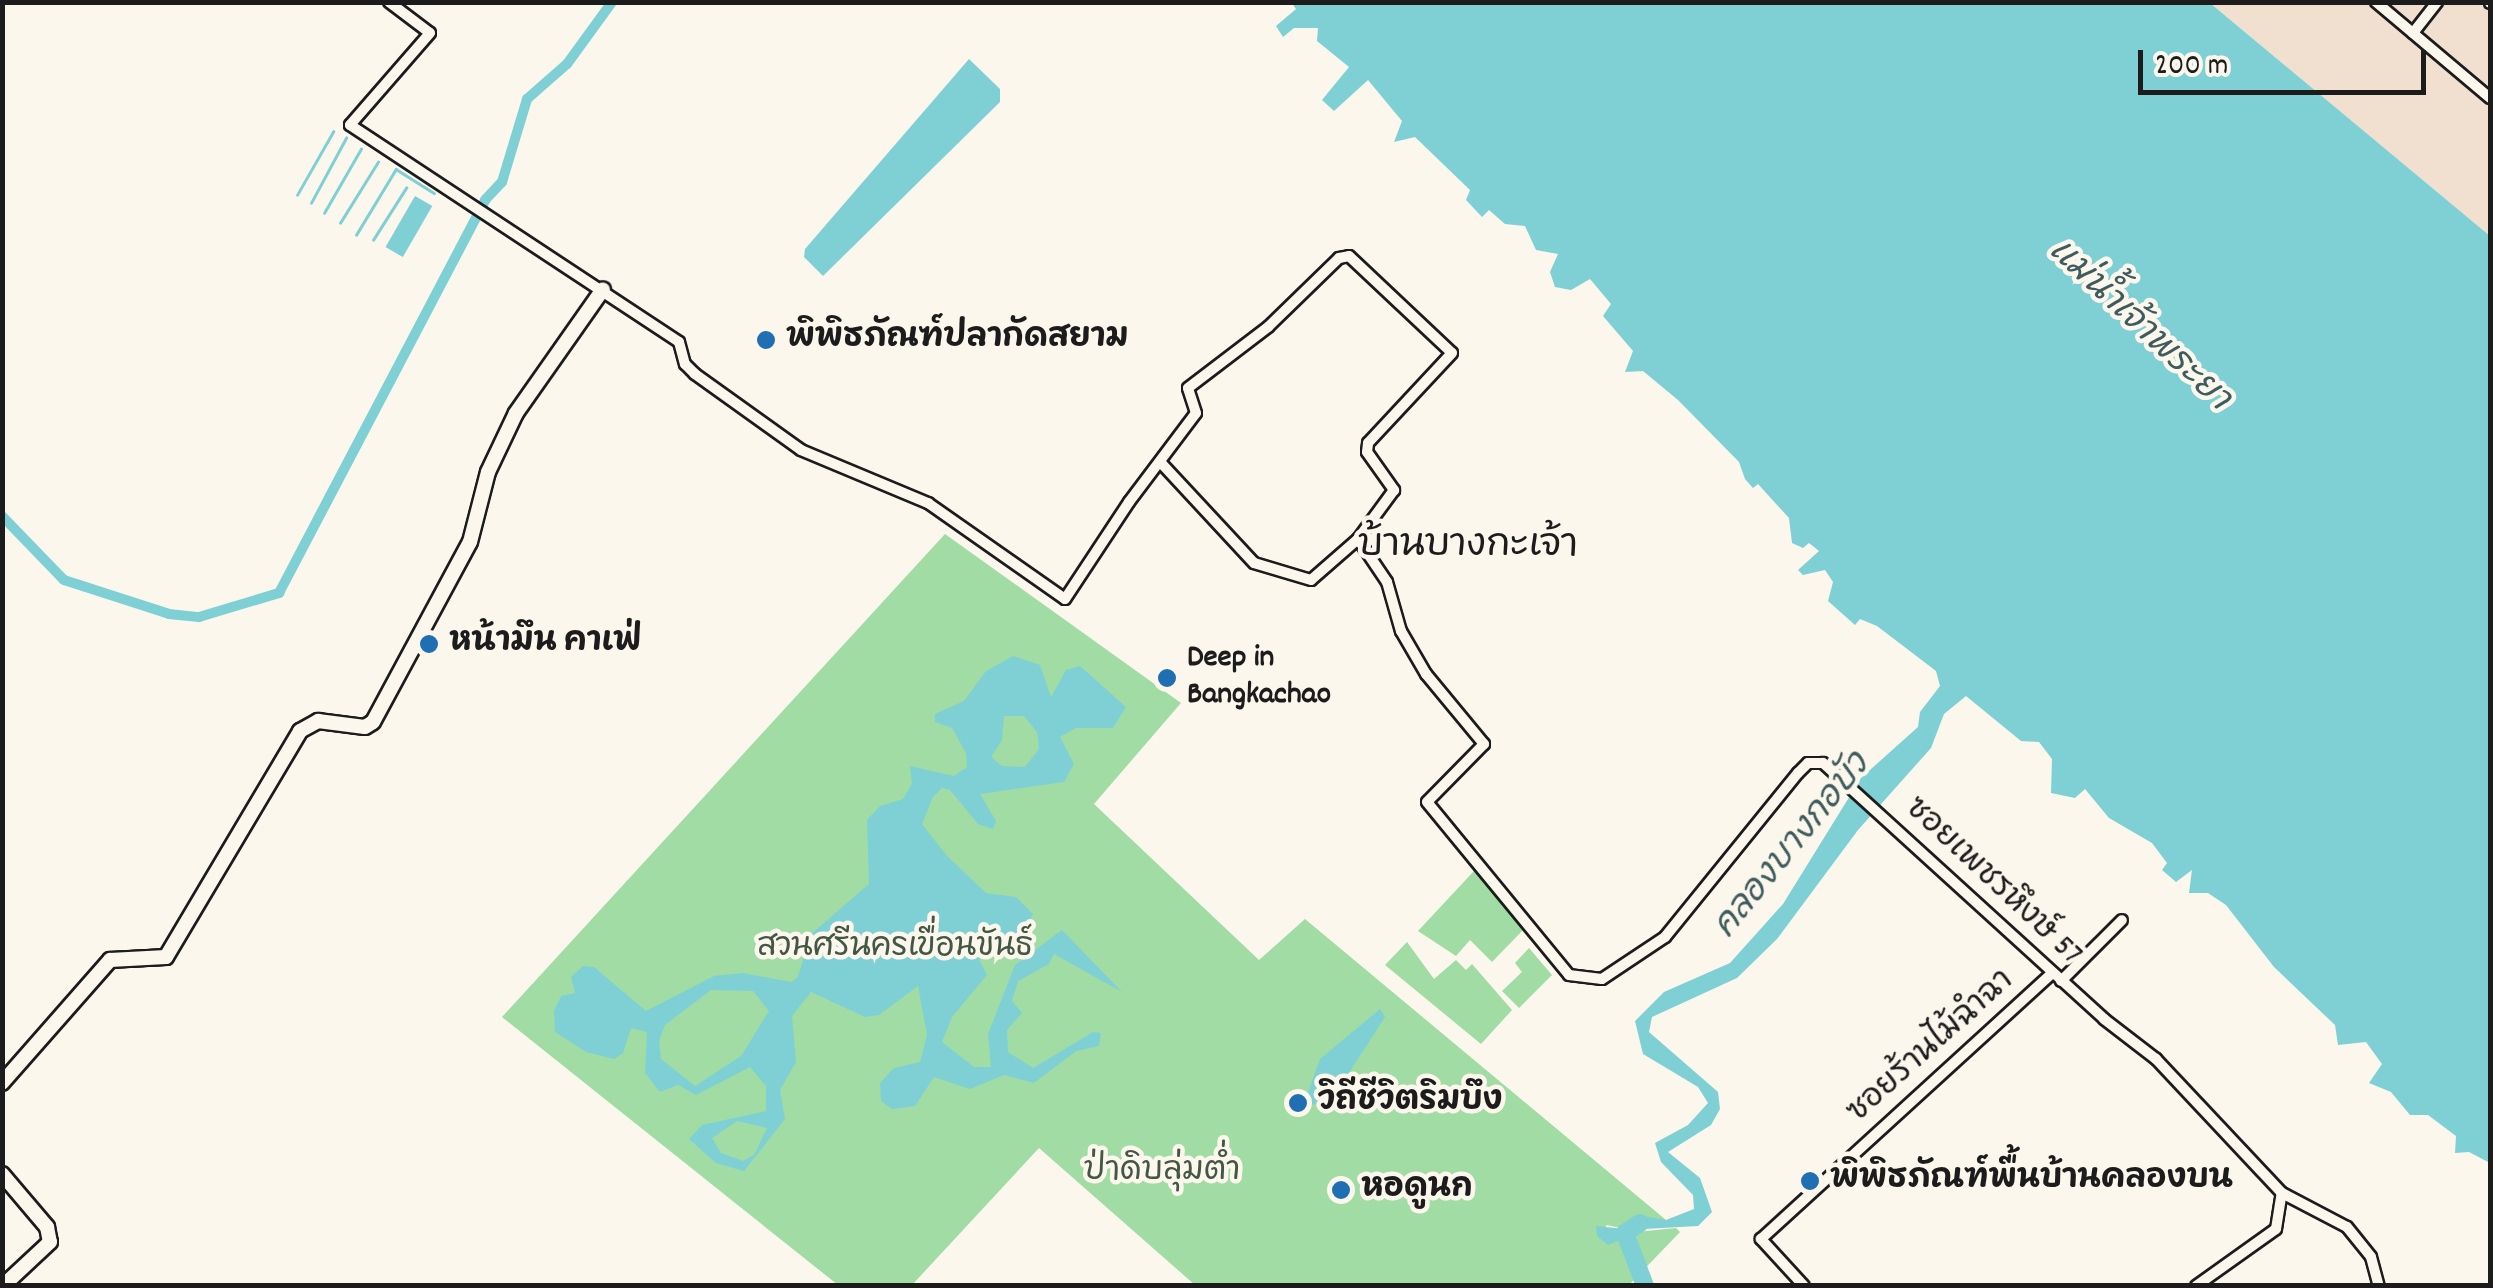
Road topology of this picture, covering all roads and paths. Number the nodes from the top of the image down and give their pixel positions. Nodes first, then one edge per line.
1 (388, 2) edge
2 (2376, 2) edge
3 (2438, 2) edge
4 (2413, 33) junction
5 (2490, 98) edge
6 (602, 289) junction
7 (1160, 462) junction
8 (1358, 539) junction
9 (2122, 920) dead end
10 (2056, 977) junction
11 (2, 1083) edge
12 (2, 1174) edge
13 (2282, 1193) junction
14 (3, 1286) edge
15 (1804, 1286) edge
16 (2196, 1286) edge
17 (2380, 1286) edge

1 - 6 street
2 - 4 street
3 - 4 street
4 - 5 street
6 - 7 street
6 - 11 street
7 - 8 street
7 - 8 street
8 - 10 street, ซอยเพชรหึงษ์ 57
9 - 10 street
10 - 13 street, ซอยเพชรหึงษ์ 57
10 - 15 street, ซอยร้านไม้ฉำฉา
12 - 14 street
13 - 16 street
13 - 17 street, ซอยเพชรหึงษ์ 57

